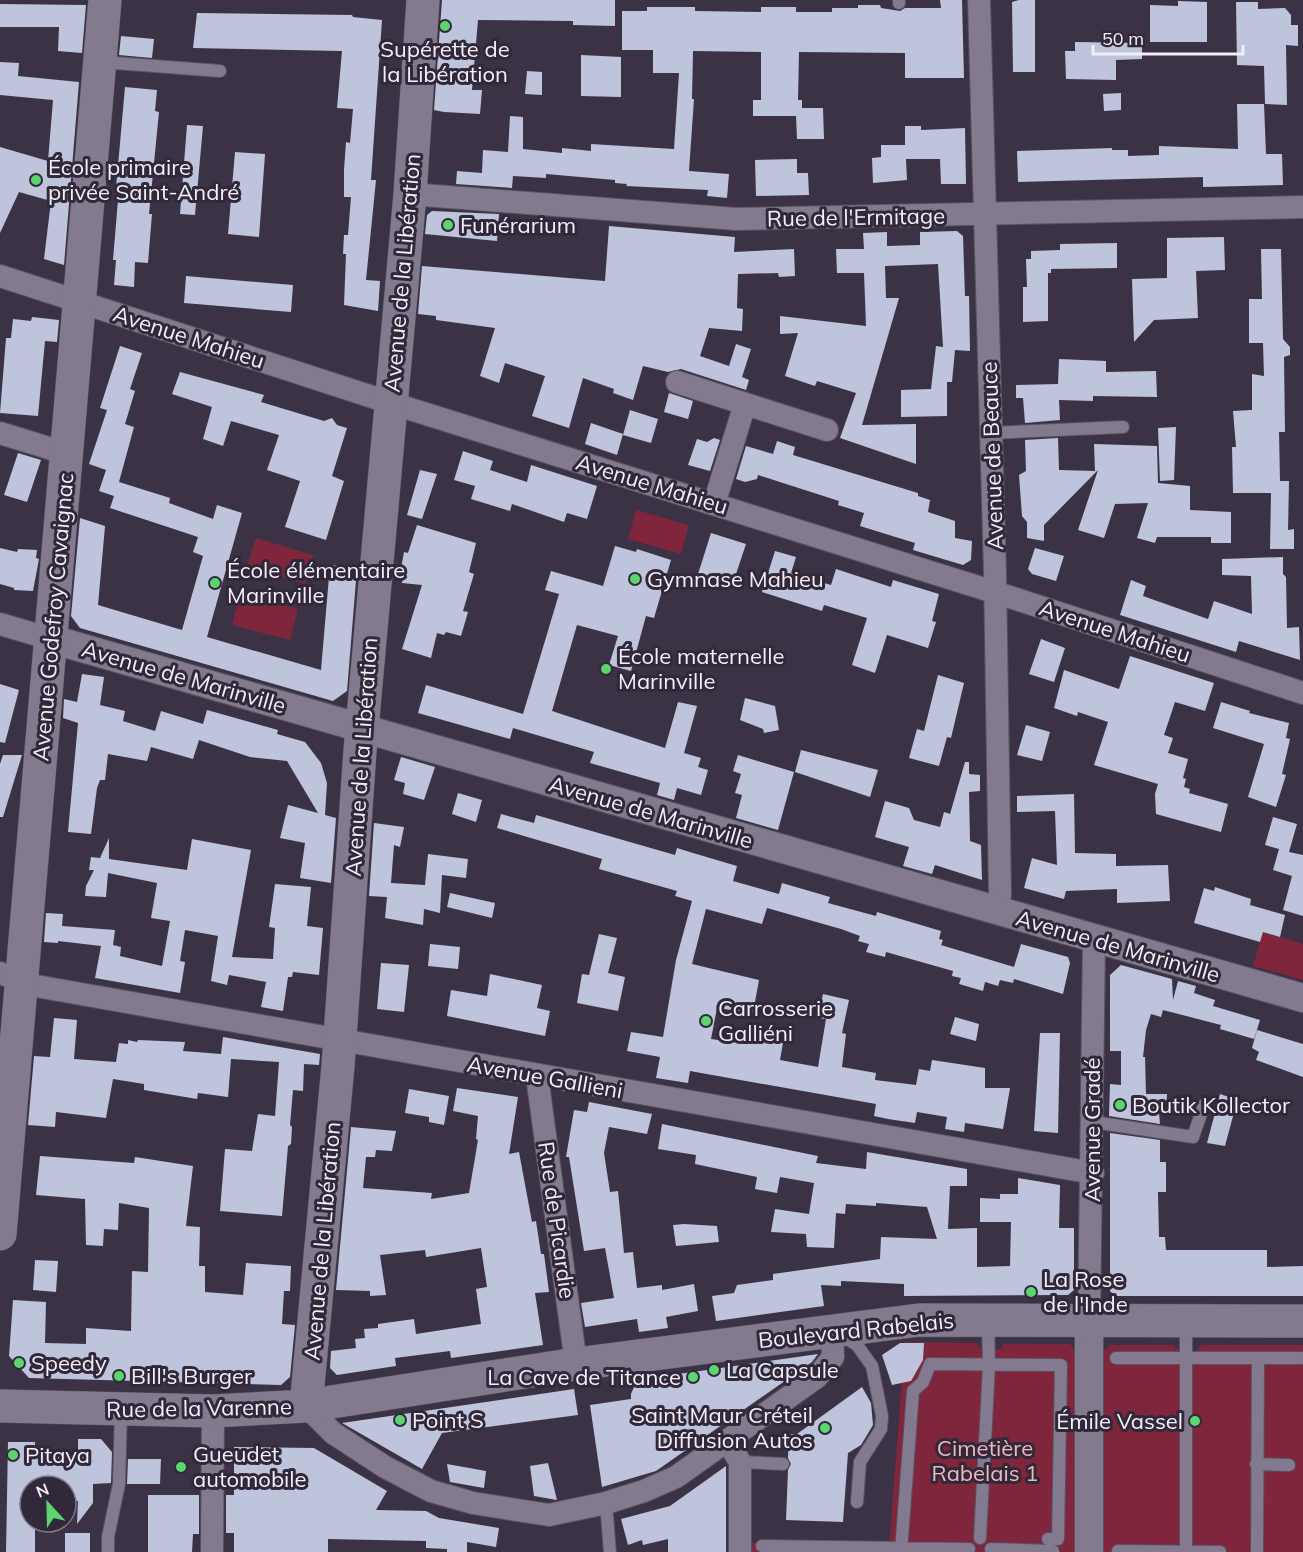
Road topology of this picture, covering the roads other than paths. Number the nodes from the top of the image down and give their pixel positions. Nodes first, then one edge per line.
1 (105, 0) edge
2 (423, 0) edge
3 (979, 0) edge
4 (100, 62) junction
5 (220, 71) dead end
6 (410, 194) junction
7 (1303, 207) edge
8 (986, 215) junction
9 (0, 276) edge
10 (81, 302) junction
11 (677, 382) dead end
12 (391, 403) junction
13 (745, 404) junction
14 (1123, 427) dead end
15 (826, 430) dead end
16 (0, 433) edge
17 (991, 434) junction
18 (68, 454) junction
19 (714, 504) junction
20 (995, 592) junction
21 (0, 624) edge
22 (51, 639) junction
23 (1303, 693) edge
24 (362, 729) junction
25 (997, 912) junction
26 (1094, 939) junction
27 (11, 977) edge
28 (1303, 998) edge
29 (340, 1040) junction
30 (537, 1076) junction
31 (1204, 1105) dead end
32 (1093, 1122) junction
33 (1092, 1173) junction
34 (0, 1234) edge
35 (988, 1319) junction
36 (1089, 1321) junction
37 (1186, 1321) junction
38 (1303, 1321) edge
39 (832, 1329) junction
40 (1116, 1358) dead end
41 (1186, 1358) junction
42 (1258, 1358) junction
43 (1301, 1358) dead end
44 (576, 1364) junction
45 (989, 1365) junction
46 (0, 1406) edge
47 (306, 1406) junction
48 (121, 1409) junction
49 (213, 1411) junction
50 (727, 1441) junction
51 (740, 1462) junction
52 (783, 1464) dead end
53 (1256, 1464) junction
54 (1289, 1465) dead end
55 (857, 1502) dead end
56 (606, 1503) junction
57 (980, 1538) junction
58 (1051, 1545) edge
59 (762, 1546) dead end
60 (901, 1551) edge
61 (969, 1551) edge
62 (991, 1551) edge
63 (1118, 1551) edge
64 (108, 1552) edge
65 (212, 1552) edge
66 (610, 1552) edge
67 (740, 1552) edge
68 (1089, 1552) edge
69 (1186, 1552) edge
70 (1220, 1552) edge
71 (1257, 1552) edge

1 - 4 main road, Avenue Godefroy Cavaignac
2 - 6 main road, Avenue de la Libération
3 - 8 street, Avenue de Beauce
4 - 5 lane
4 - 10 main road, Avenue Godefroy Cavaignac
6 - 8 street, Rue de l'Ermitage
6 - 12 main road, Avenue de la Libération
7 - 8 street, Rue de l'Ermitage
8 - 17 street, Avenue de Beauce
9 - 10 street, Avenue Mahieu
10 - 12 street, Avenue Mahieu
10 - 18 main road, Avenue Godefroy Cavaignac
11 - 13 street
12 - 19 street, Avenue Mahieu
12 - 24 main road, Avenue de la Libération
13 - 15 street
13 - 19 street
14 - 17 lane
16 - 18 street
17 - 20 street, Avenue de Beauce
18 - 22 main road, Avenue Godefroy Cavaignac
19 - 20 street, Avenue Mahieu
20 - 23 street, Avenue Mahieu
20 - 25 street, Avenue de Beauce
21 - 22 street, Avenue de Marinville
22 - 24 street, Avenue de Marinville
22 - 27 main road, Avenue Godefroy Cavaignac
24 - 25 street, Avenue de Marinville
24 - 29 main road, Avenue de la Libération
25 - 26 street, Avenue de Marinville
26 - 28 street, Avenue de Marinville
26 - 32 street, Avenue Gradé
27 - 29 street, Avenue Gallieni
27 - 34 main road, Avenue Godefroy Cavaignac
29 - 30 street, Avenue Gallieni
29 - 47 main road, Avenue de la Libération
30 - 33 street, Avenue Gallieni
30 - 44 street, Rue de Picardie
31 - 32 lane
32 - 33 street, Avenue Gradé
33 - 36 street, Avenue Gradé
35 - 36 main road, Boulevard Rabelais
35 - 39 main road, Boulevard Rabelais
35 - 45 lane
36 - 37 main road, Boulevard Rabelais
36 - 68 street
37 - 38 main road, Boulevard Rabelais
37 - 41 lane
39 - 44 main road, Boulevard Rabelais
39 - 50 street, Rue de la Varenne
39 - 55 lane
40 - 41 lane
41 - 42 lane
41 - 69 lane
42 - 43 lane
42 - 53 lane
44 - 47 main road, Boulevard Rabelais
45 - 57 lane
45 - 58 lane
45 - 60 lane
46 - 48 main road, Rue de la Varenne
47 - 49 main road, Rue de la Varenne
47 - 56 street, Rue de la Varenne
48 - 49 main road, Rue de la Varenne
48 - 64 lane
49 - 65 street
50 - 51 street
50 - 56 street, Rue de la Varenne
51 - 52 lane
51 - 67 street
53 - 54 lane
53 - 71 lane
56 - 66 lane
57 - 61 lane
57 - 62 lane
58 - 62 lane
59 - 60 lane
60 - 61 lane
63 - 69 lane
69 - 70 lane

